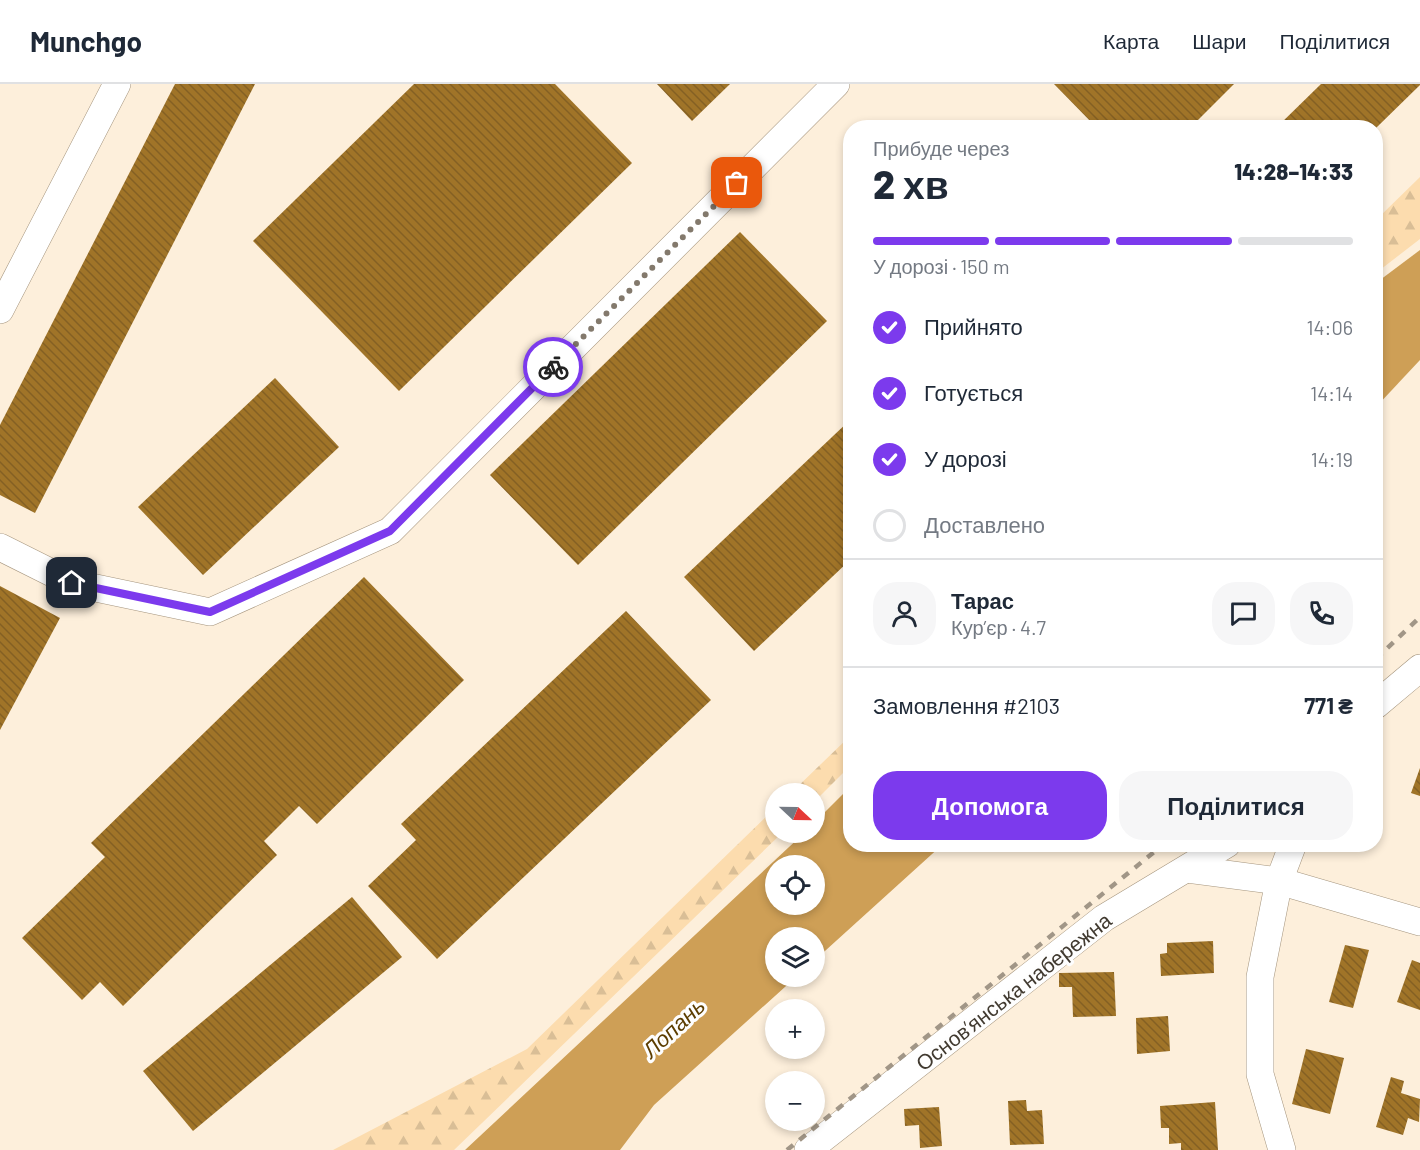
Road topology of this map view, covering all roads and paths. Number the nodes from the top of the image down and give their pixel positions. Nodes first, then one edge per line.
1 (117, 84) edge
2 (836, 84) edge
3 (0, 310) edge
4 (0, 547) edge
5 (1420, 668) edge
6 (1383, 699) edge
7 (1214, 852) edge
8 (1290, 852) edge
9 (1187, 868) junction
10 (1279, 881) junction
11 (1420, 922) edge
12 (808, 1150) edge
13 (1282, 1150) edge

1 - 3 street
2 - 4 street
5 - 6 street
7 - 9 street, Основ’янська набережна
8 - 10 street
9 - 10 street
9 - 12 street, Основ’янська набережна
10 - 11 street
10 - 13 street

